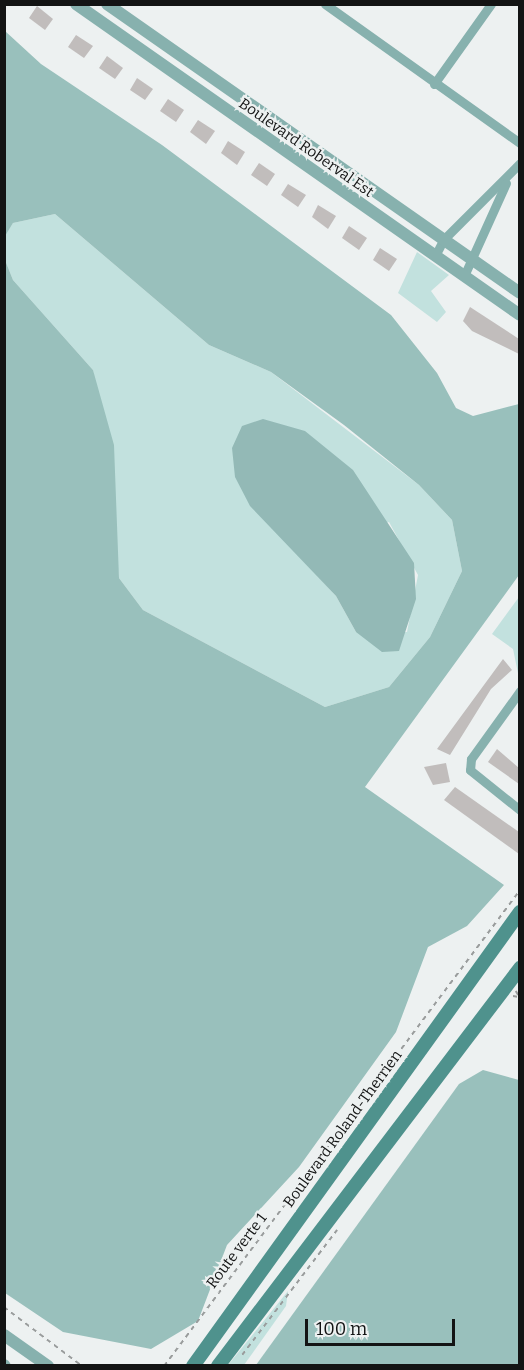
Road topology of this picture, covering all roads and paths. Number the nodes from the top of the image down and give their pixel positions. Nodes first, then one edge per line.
1 (76, 4) edge
2 (107, 4) edge
3 (325, 4) edge
4 (491, 4) edge
5 (434, 84) junction
6 (519, 143) edge
7 (519, 163) edge
8 (507, 181) junction
9 (443, 240) junction
10 (435, 255) junction
11 (475, 262) junction
12 (464, 276) junction
13 (519, 293) edge
14 (519, 315) edge
15 (519, 626) edge
16 (519, 638) edge
17 (519, 691) edge
18 (519, 810) edge
19 (519, 890) edge
20 (519, 912) edge
21 (517, 977) edge
22 (4, 1307) edge
23 (4, 1335) edge
24 (48, 1365) edge
25 (82, 1365) edge
26 (165, 1365) edge
27 (193, 1365) edge
28 (218, 1365) edge

1 - 10 street, Boulevard Roberval Est
2 - 9 street, Boulevard Roberval Est
3 - 5 street
4 - 5 street
5 - 6 street
7 - 8 street
8 - 9 street
8 - 11 street
9 - 10 street
9 - 11 street, Boulevard Roberval Est
10 - 12 street, Boulevard Roberval Est
11 - 12 street
11 - 13 street, Boulevard Roberval Est
12 - 14 street, Boulevard Roberval Est
15 - 16 path
17 - 18 street
19 - 26 path, Route verte 1
20 - 27 main road, Boulevard Roland-Therrien
21 - 28 main road
22 - 25 path
23 - 24 street

